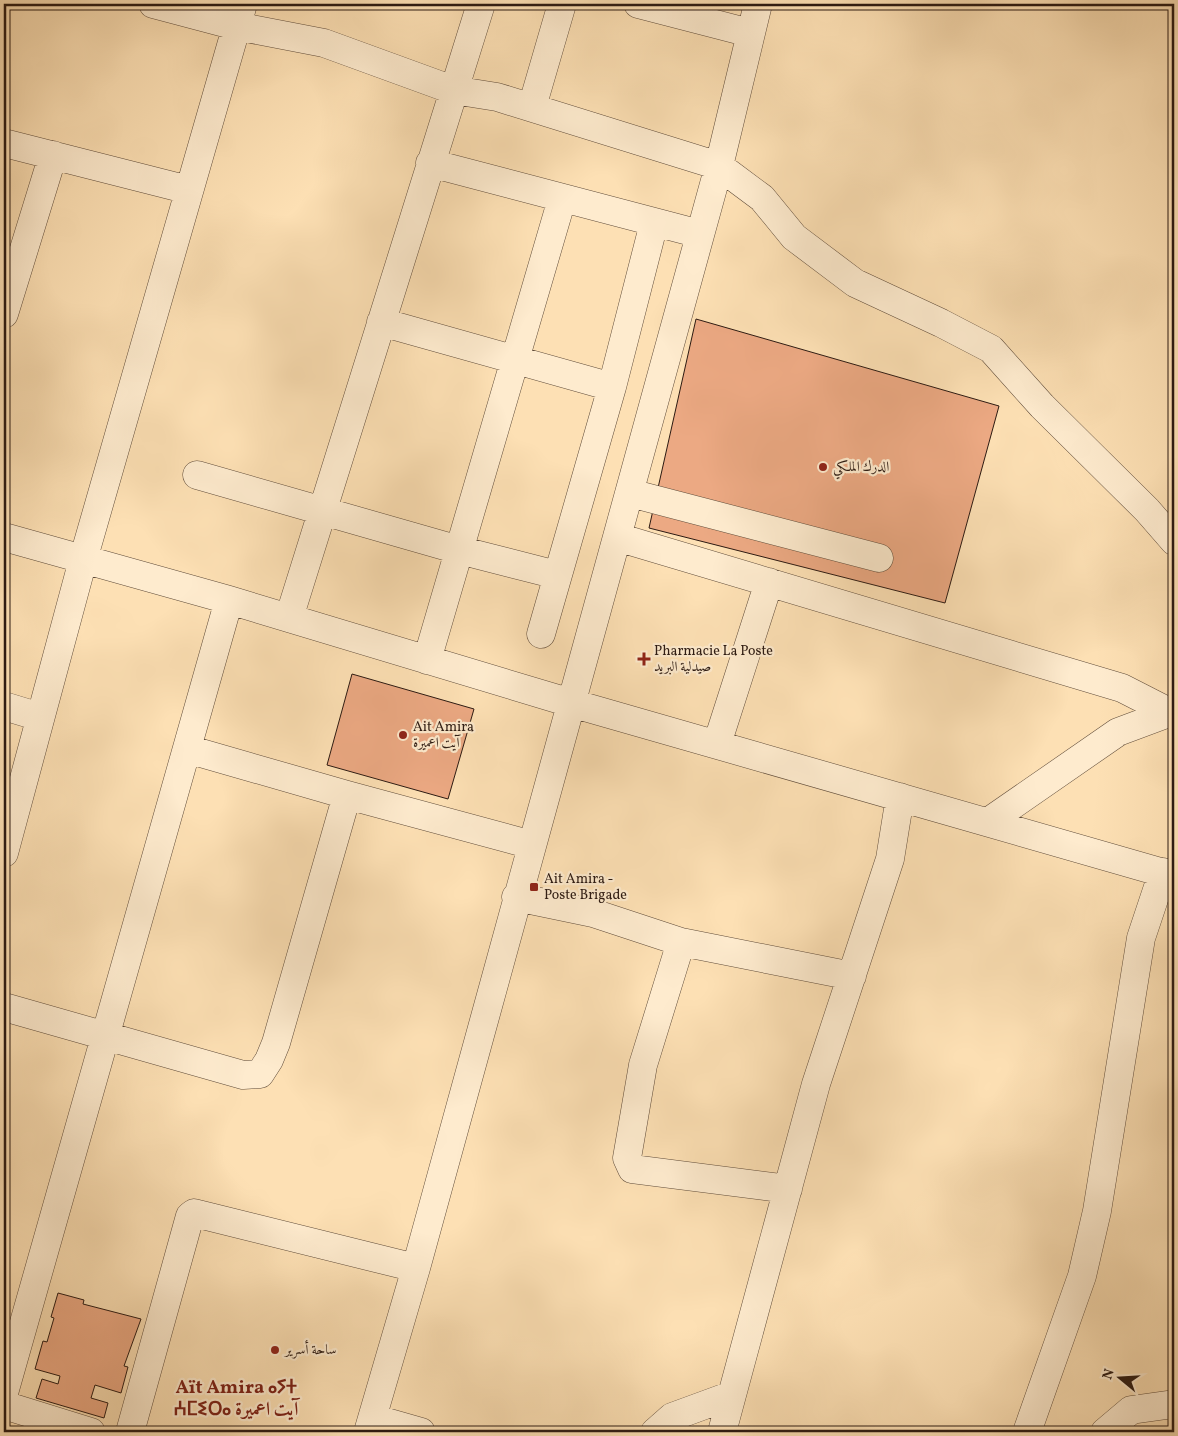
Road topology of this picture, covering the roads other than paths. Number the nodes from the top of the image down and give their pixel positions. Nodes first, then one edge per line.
1 (153, 4) edge
2 (481, 4) edge
3 (562, 4) edge
4 (638, 4) edge
5 (758, 4) edge
6 (240, 15) edge
7 (750, 33) junction
8 (453, 90) junction
9 (532, 107) junction
10 (4, 142) edge
11 (53, 155) junction
12 (430, 163) junction
13 (719, 166) junction
14 (189, 190) junction
15 (562, 199) junction
16 (654, 222) junction
17 (700, 234) junction
18 (4, 314) edge
19 (381, 322) junction
20 (514, 361) junction
21 (612, 387) junction
22 (197, 476) dead end
23 (630, 493) junction
24 (323, 510) junction
25 (4, 537) edge
26 (617, 537) junction
27 (1174, 541) edge
28 (459, 550) junction
29 (879, 558) dead end
30 (83, 560) junction
31 (558, 575) junction
32 (769, 582) junction
33 (229, 600) junction
34 (289, 618) junction
35 (541, 634) dead end
36 (427, 660) junction
37 (571, 703) junction
38 (4, 706) edge
39 (1172, 712) edge
40 (40, 717) junction
41 (717, 744) junction
42 (187, 749) junction
43 (347, 795) junction
44 (900, 797) junction
45 (988, 822) junction
46 (532, 845) junction
47 (4, 852) edge
48 (1168, 874) edge
49 (516, 897) junction
50 (681, 942) junction
51 (852, 976) junction
52 (4, 1007) edge
53 (105, 1036) junction
54 (788, 1189) junction
55 (416, 1268) junction
56 (9, 1353) edge
57 (4, 1393) edge
58 (732, 1395) junction
59 (1174, 1404) edge
60 (4, 1405) edge
61 (370, 1425) edge
62 (91, 1432) edge
63 (130, 1432) edge
64 (421, 1432) edge
65 (655, 1432) edge
66 (722, 1432) edge
67 (1027, 1432) edge
68 (1105, 1432) edge

1 - 6 street
2 - 8 street
3 - 9 street
4 - 7 street
5 - 7 street
6 - 8 street
6 - 14 street
7 - 13 street
8 - 9 street
8 - 12 street
9 - 13 street
10 - 11 street
11 - 14 street
11 - 18 street
12 - 15 street
12 - 19 street
13 - 17 street
13 - 27 street
14 - 30 street
15 - 16 street
15 - 20 street
16 - 17 street
16 - 21 street
17 - 23 street
19 - 20 street
19 - 24 street
20 - 21 street
20 - 28 street
21 - 31 street
22 - 24 street
23 - 26 street
23 - 29 street
24 - 28 street
24 - 34 street
25 - 30 street
26 - 32 street
26 - 37 street
28 - 31 street
28 - 36 street
30 - 33 street
30 - 40 street
31 - 35 street
32 - 39 street
32 - 41 street
33 - 34 street
33 - 42 street
34 - 36 street
36 - 37 street
37 - 41 street
37 - 46 street
38 - 40 street
39 - 45 street
40 - 47 street
41 - 44 street
42 - 43 street
42 - 53 street
43 - 46 street
43 - 53 street
44 - 45 street
44 - 51 street
45 - 48 street
46 - 49 street
48 - 67 street
49 - 50 street
49 - 55 street
50 - 51 street
50 - 54 street
51 - 54 street
52 - 53 street
53 - 56 street
54 - 58 street
55 - 61 street
55 - 63 street
56 - 57 street
58 - 65 street
58 - 66 street
59 - 68 street
60 - 62 street
61 - 64 street

